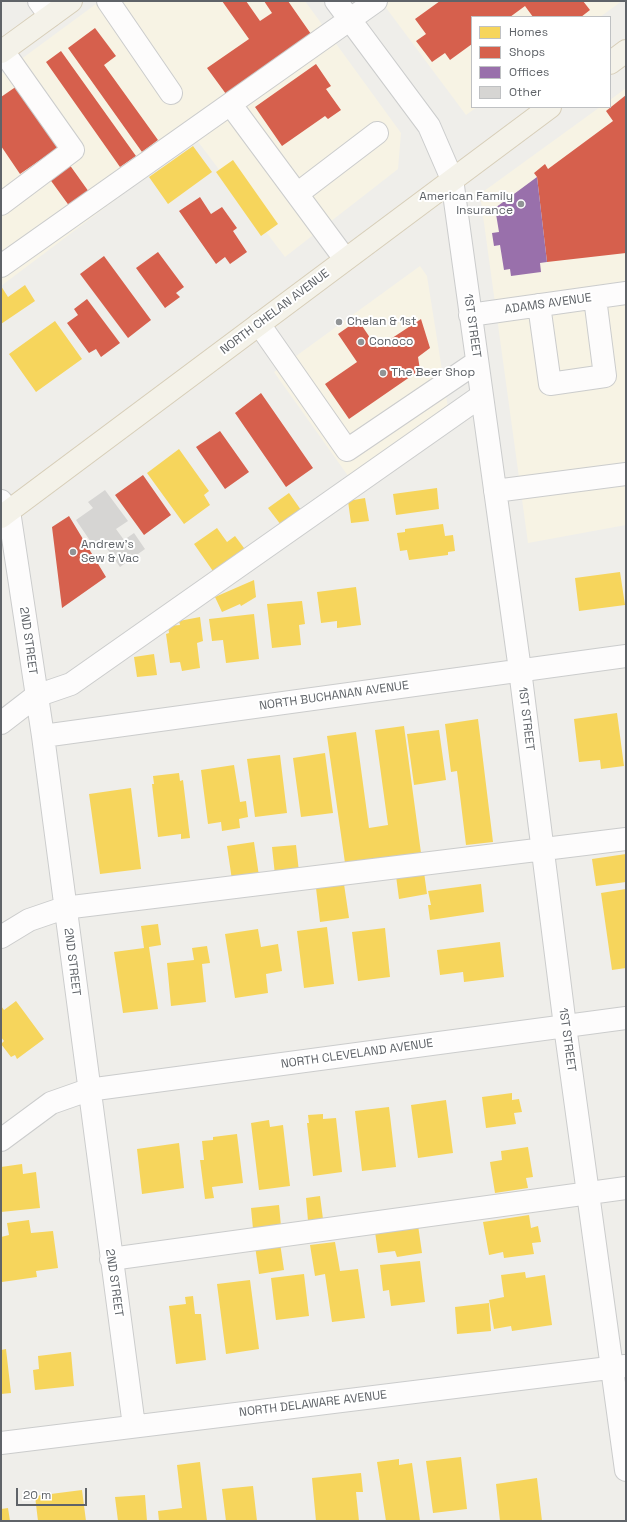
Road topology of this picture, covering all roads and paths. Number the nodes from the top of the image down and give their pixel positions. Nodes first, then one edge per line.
1 (71, 1) edge
2 (108, 1) edge
3 (336, 1) edge
4 (376, 1) edge
5 (44, 9) edge
6 (351, 20) junction
7 (2, 51) edge
8 (626, 51) edge
9 (611, 62) edge
10 (171, 93) dead end
11 (231, 105) junction
12 (549, 108) edge
13 (377, 133) dead end
14 (452, 179) junction
15 (297, 194) junction
16 (1, 204) edge
17 (345, 259) junction
18 (1, 266) edge
19 (626, 294) edge
20 (595, 298) junction
21 (539, 306) junction
22 (470, 315) junction
23 (258, 324) junction
24 (477, 362) junction
25 (481, 396) junction
26 (626, 474) edge
27 (495, 491) junction
28 (4, 510) edge
29 (626, 656) edge
30 (520, 670) junction
31 (36, 696) junction
32 (1, 722) edge
33 (43, 736) junction
34 (626, 839) edge
35 (543, 850) junction
36 (64, 908) junction
37 (1, 937) edge
38 (626, 1018) edge
39 (565, 1026) junction
40 (88, 1090) junction
41 (1, 1140) edge
42 (626, 1188) edge
43 (588, 1193) junction
44 (111, 1260) junction
45 (619, 1367) edge
46 (134, 1426) junction
47 (1, 1443) edge
48 (626, 1470) edge

1 - 5 main road
2 - 10 street
3 - 6 street, 1ST STREET
4 - 6 street
5 - 7 main road
6 - 11 street
6 - 14 street, 1ST STREET
7 - 16 street
8 - 9 main road
11 - 15 street
11 - 18 street
12 - 14 main road, NORTH CHELAN AVENUE
13 - 15 street
14 - 17 main road, NORTH CHELAN AVENUE
14 - 22 street, 1ST STREET
15 - 17 street
17 - 23 main road, NORTH CHELAN AVENUE
19 - 20 street, ADAMS AVENUE
20 - 21 street, ADAMS AVENUE
20 - 21 street
21 - 22 street, ADAMS AVENUE
22 - 24 street, 1ST STREET
23 - 24 street
23 - 28 main road, NORTH CHELAN AVENUE
24 - 25 street, 1ST STREET
25 - 27 street, 1ST STREET
25 - 31 street
26 - 27 street
27 - 30 street, 1ST STREET
28 - 31 street, 2ND STREET
29 - 30 street, NORTH BUCHANAN AVENUE
30 - 33 street, NORTH BUCHANAN AVENUE
30 - 35 street, 1ST STREET
31 - 32 street
31 - 33 street, 2ND STREET
33 - 36 street, 2ND STREET
34 - 35 street
35 - 36 street
35 - 39 street, 1ST STREET
36 - 37 street
36 - 40 street, 2ND STREET
38 - 39 street, NORTH CLEVELAND AVENUE
39 - 40 street, NORTH CLEVELAND AVENUE
39 - 43 street, 1ST STREET
40 - 41 street, NORTH CLEVELAND AVENUE
40 - 44 street, 2ND STREET
42 - 43 street
43 - 44 street
43 - 45 street, 1ST STREET
44 - 46 street, 2ND STREET
45 - 46 street, NORTH DELAWARE AVENUE
45 - 48 street, 1ST STREET
46 - 47 street, NORTH DELAWARE AVENUE

